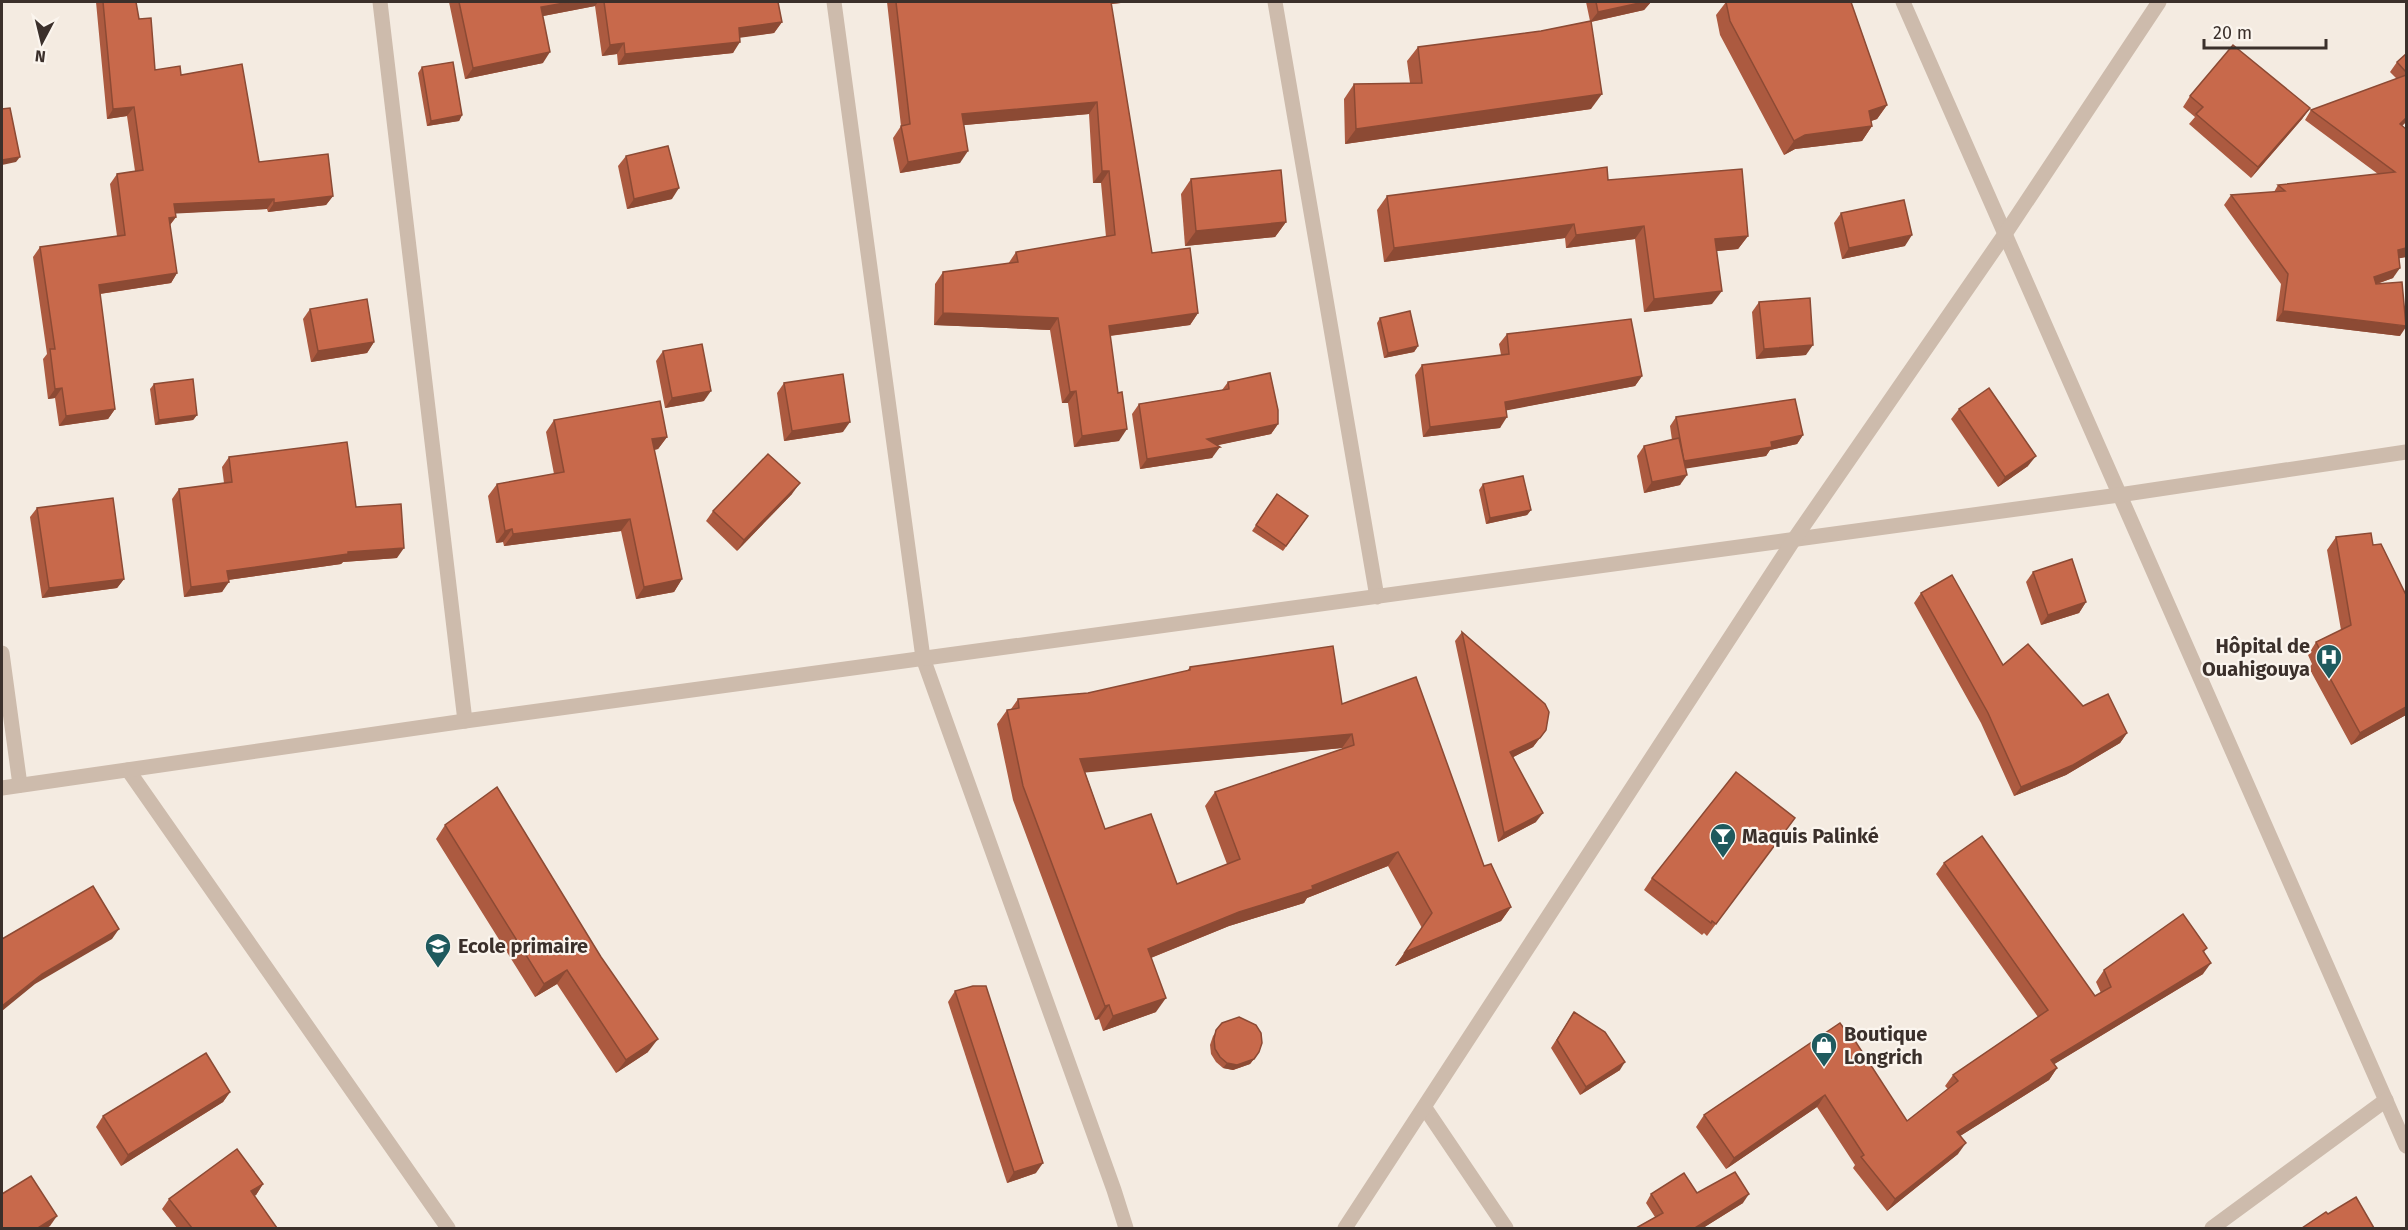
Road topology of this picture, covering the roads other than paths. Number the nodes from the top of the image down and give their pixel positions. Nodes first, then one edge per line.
1 (380, 2) edge
2 (834, 2) edge
3 (1275, 2) edge
4 (1903, 2) edge
5 (2159, 2) edge
6 (2005, 234) junction
7 (2406, 452) edge
8 (2119, 495) junction
9 (1795, 538) junction
10 (1377, 597) junction
11 (2, 653) edge
12 (923, 658) junction
13 (465, 721) junction
14 (128, 770) junction
15 (20, 785) junction
16 (2, 788) edge
17 (2386, 1100) junction
18 (1425, 1108) junction
19 (2406, 1146) edge
20 (448, 1228) edge
21 (1126, 1228) edge
22 (1345, 1228) edge
23 (1506, 1228) edge
24 (2212, 1228) edge

1 - 13 street
2 - 12 street
3 - 10 street
4 - 6 street
5 - 6 street
6 - 8 street
6 - 9 street
7 - 8 street
8 - 9 street
8 - 17 street
9 - 10 street
9 - 18 street
10 - 12 street
11 - 15 street
12 - 13 street
12 - 21 street
13 - 14 street
14 - 15 street
14 - 20 street
15 - 16 street
17 - 19 street
17 - 24 street
18 - 22 street
18 - 23 street

